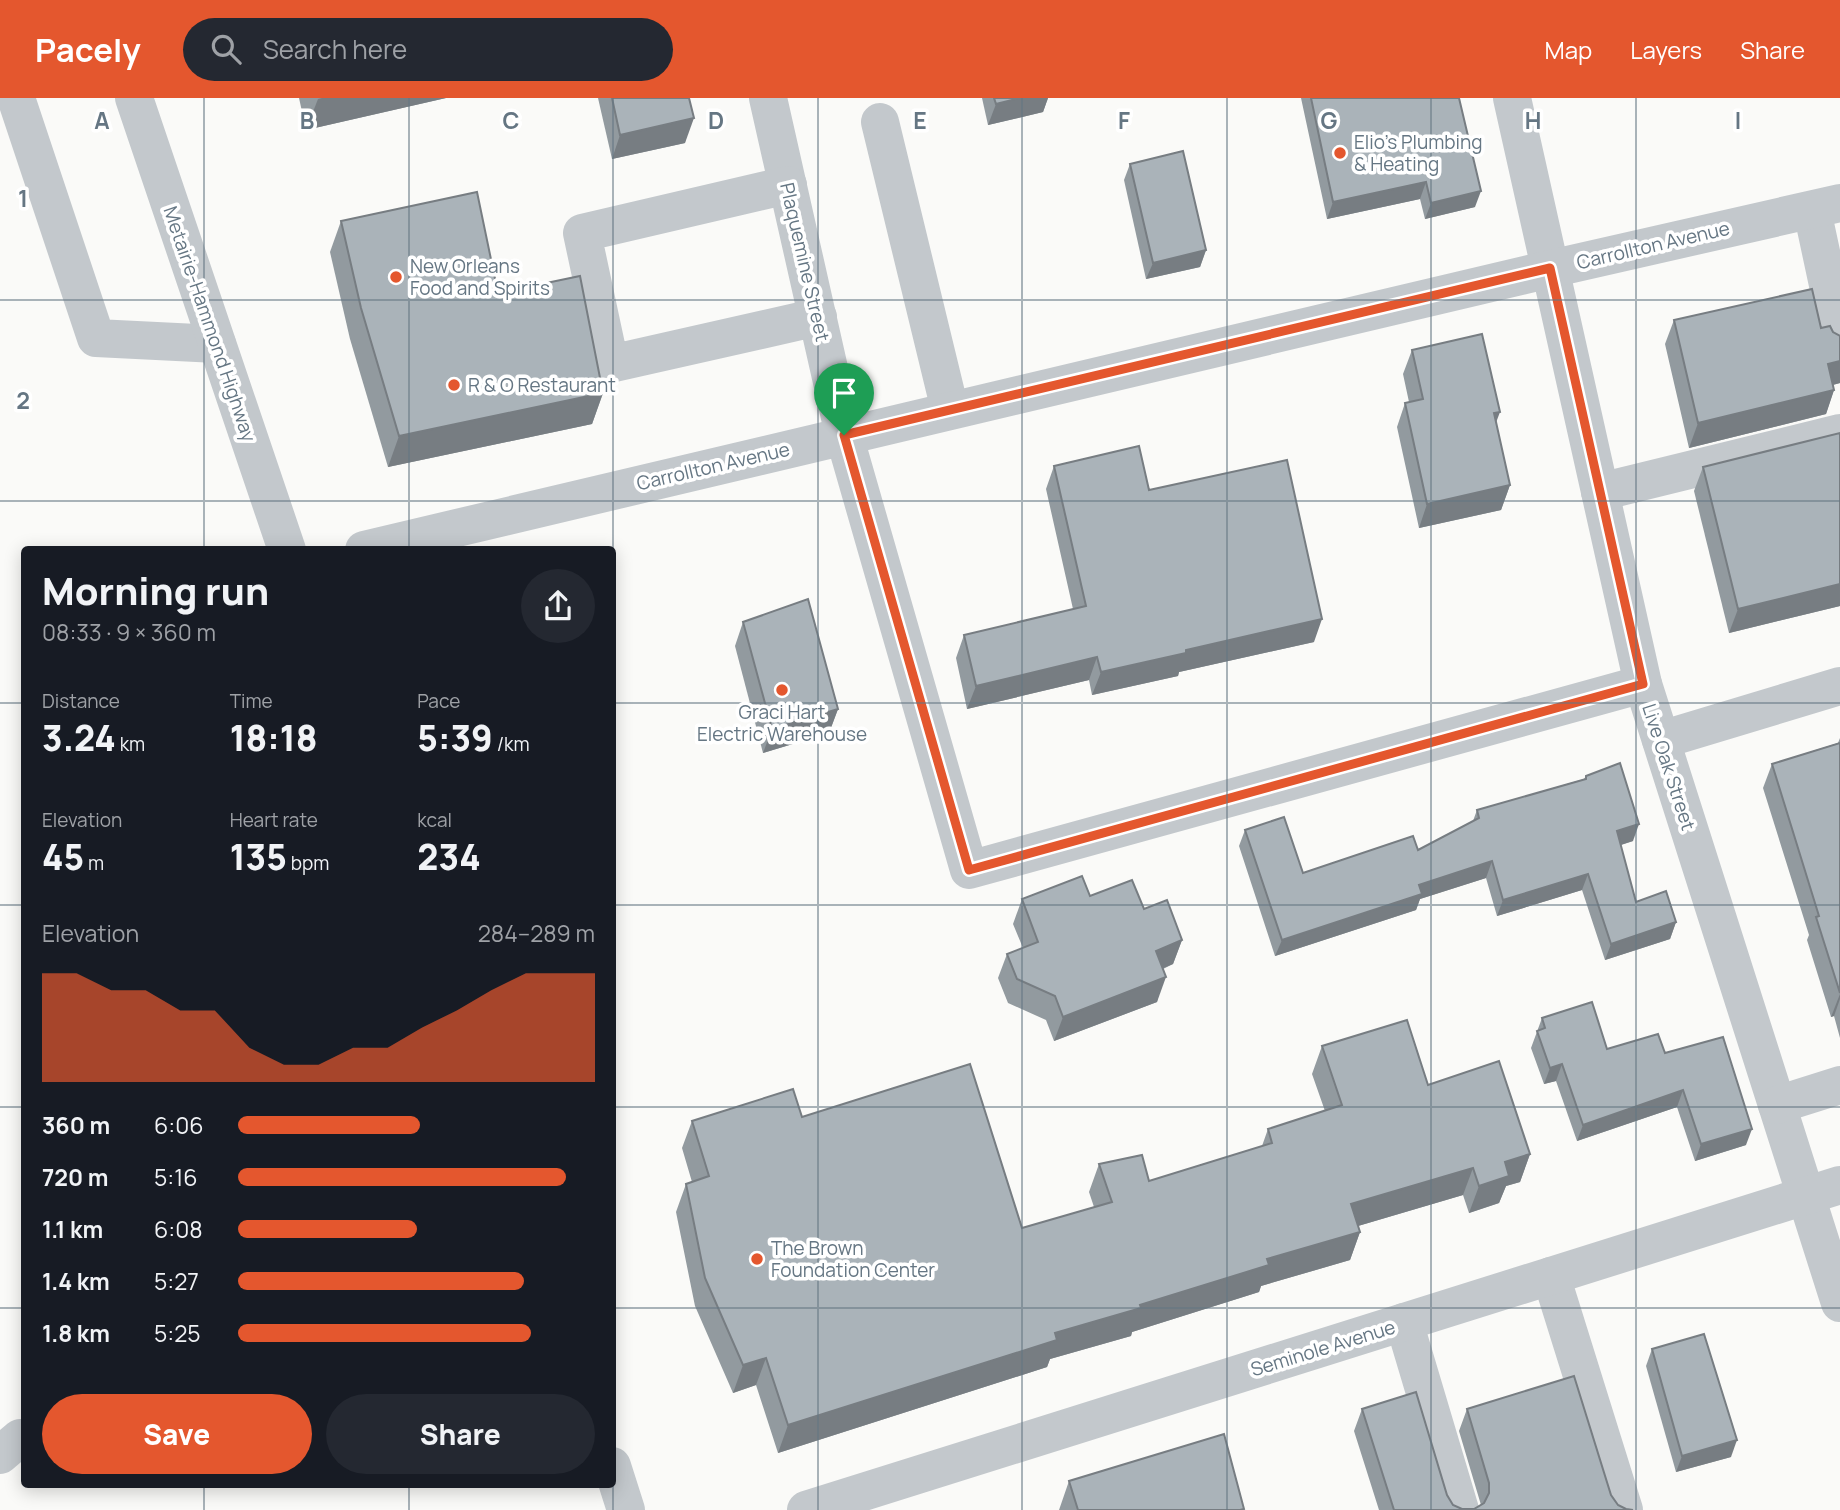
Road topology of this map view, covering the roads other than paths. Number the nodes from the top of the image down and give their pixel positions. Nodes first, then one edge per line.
1 (16, 98) edge
2 (134, 98) edge
3 (768, 98) edge
4 (1512, 98) edge
5 (880, 122) dead end
6 (788, 185) junction
7 (1826, 207) edge
8 (1550, 268) junction
9 (818, 317) junction
10 (1840, 341) edge
11 (217, 344) junction
12 (950, 410) junction
13 (1840, 433) edge
14 (844, 435) junction
15 (1600, 492) junction
16 (287, 546) edge
17 (381, 546) edge
18 (1643, 684) junction
19 (1840, 686) edge
20 (1661, 740) junction
21 (1840, 1085) edge
22 (1777, 1105) junction
23 (1823, 1191) edge
24 (1551, 1276) junction
25 (1840, 1303) edge
26 (1404, 1322) junction
27 (616, 1479) edge
28 (626, 1510) edge
29 (806, 1510) edge
30 (1460, 1510) edge
31 (1624, 1510) edge

1 - 11 street
2 - 11 street, Metairie-Hammond Highway
3 - 6 street, Plaquemine Street
4 - 8 street, Live Oak Street
5 - 12 street
6 - 9 street, Plaquemine Street
6 - 9 street
7 - 8 street, Carrollton Avenue
7 - 10 street
8 - 12 street, Carrollton Avenue
8 - 15 street, Live Oak Street
9 - 14 street, Plaquemine Street
11 - 16 street, Metairie-Hammond Highway
12 - 14 street, Carrollton Avenue
13 - 15 street
14 - 17 street, Carrollton Avenue
14 - 18 street, Plaquemine Street
15 - 18 street, Live Oak Street
18 - 20 street, Live Oak Street
19 - 20 street
20 - 22 street, Live Oak Street
21 - 22 street
22 - 23 street, Live Oak Street
23 - 24 street, Seminole Avenue
23 - 25 street, Live Oak Street
24 - 26 street, Seminole Avenue
24 - 31 street
26 - 29 street, Seminole Avenue
26 - 30 street
27 - 28 street

